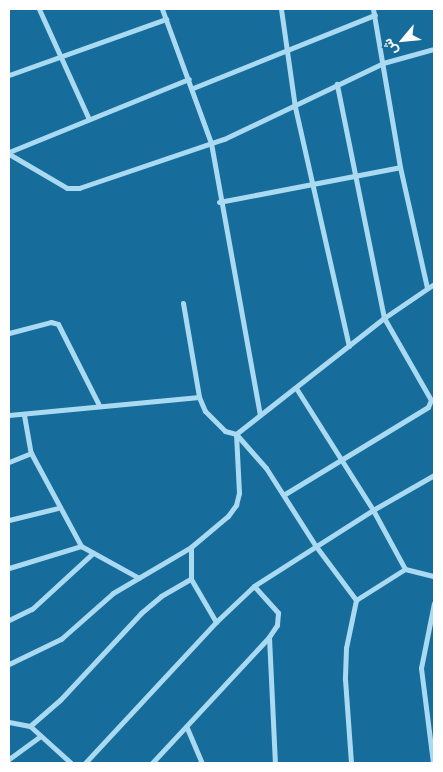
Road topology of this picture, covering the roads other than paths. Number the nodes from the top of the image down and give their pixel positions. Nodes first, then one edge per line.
1 (39, 9) edge
2 (162, 9) edge
3 (281, 9) edge
4 (374, 12) edge
5 (166, 19) junction
6 (288, 49) junction
7 (434, 49) edge
8 (61, 58) junction
9 (383, 63) junction
10 (9, 75) edge
11 (189, 79) junction
12 (337, 84) junction
13 (193, 88) junction
14 (295, 107) junction
15 (89, 119) junction
16 (211, 143) junction
17 (9, 153) edge
18 (400, 167) junction
19 (356, 174) junction
20 (313, 184) junction
21 (219, 202) junction
22 (434, 284) edge
23 (427, 288) junction
24 (184, 303) dead end
25 (384, 318) junction
26 (9, 333) edge
27 (349, 346) junction
28 (296, 388) junction
29 (199, 397) junction
30 (99, 405) junction
31 (9, 415) edge
32 (24, 415) junction
33 (260, 415) junction
34 (236, 434) junction
35 (31, 453) junction
36 (341, 459) junction
37 (9, 462) edge
38 (434, 475) edge
39 (285, 494) junction
40 (58, 508) junction
41 (373, 510) junction
42 (9, 520) edge
43 (315, 545) junction
44 (81, 546) junction
45 (191, 547) junction
46 (93, 553) junction
47 (9, 568) edge
48 (405, 569) junction
49 (434, 576) edge
50 (140, 578) junction
51 (191, 579) junction
52 (254, 586) junction
53 (356, 600) junction
54 (434, 603) edge
55 (9, 620) edge
56 (216, 622) junction
57 (269, 637) junction
58 (9, 664) edge
59 (9, 722) edge
60 (30, 726) junction
61 (187, 728) junction
62 (434, 728) edge
63 (428, 729) junction
64 (41, 736) junction
65 (9, 759) edge
66 (71, 763) edge
67 (85, 763) edge
68 (152, 763) edge
69 (202, 763) edge
70 (275, 763) edge
71 (351, 763) edge
72 (433, 763) edge

1 - 8 street
2 - 5 street
3 - 6 street
4 - 6 street
4 - 9 street
5 - 8 street
5 - 11 street
6 - 13 street
6 - 14 street
7 - 9 street
8 - 10 street
8 - 15 street
9 - 12 street
9 - 18 street
11 - 13 street
11 - 15 street
12 - 14 street
12 - 19 street
13 - 16 street
14 - 16 street
14 - 20 street
15 - 17 street
16 - 17 street
16 - 21 street
18 - 19 street
18 - 23 street
19 - 20 street
19 - 25 street
20 - 21 street
20 - 27 street
21 - 33 street
22 - 23 street
23 - 25 street
24 - 29 street
25 - 27 street
25 - 36 street
26 - 30 street
27 - 28 street
28 - 33 street
28 - 36 street
29 - 30 street
29 - 34 street
30 - 32 street
31 - 32 street
32 - 35 street
33 - 34 street
34 - 39 street
34 - 45 street
35 - 37 street
35 - 40 street
36 - 39 street
36 - 41 street
38 - 41 street
39 - 43 street
40 - 42 street
40 - 44 street
41 - 43 street
41 - 48 street
43 - 52 street
43 - 53 street
44 - 46 street
44 - 47 street
45 - 50 street
45 - 51 street
46 - 50 street
46 - 55 street
48 - 49 street
48 - 53 street
50 - 58 street
51 - 56 street
51 - 60 street
52 - 56 street
52 - 57 street
53 - 71 street
54 - 63 street
56 - 67 street
57 - 61 street
57 - 70 street
59 - 60 street
60 - 64 street
61 - 68 street
61 - 69 street
62 - 63 street
63 - 72 street
64 - 65 street
64 - 66 street

